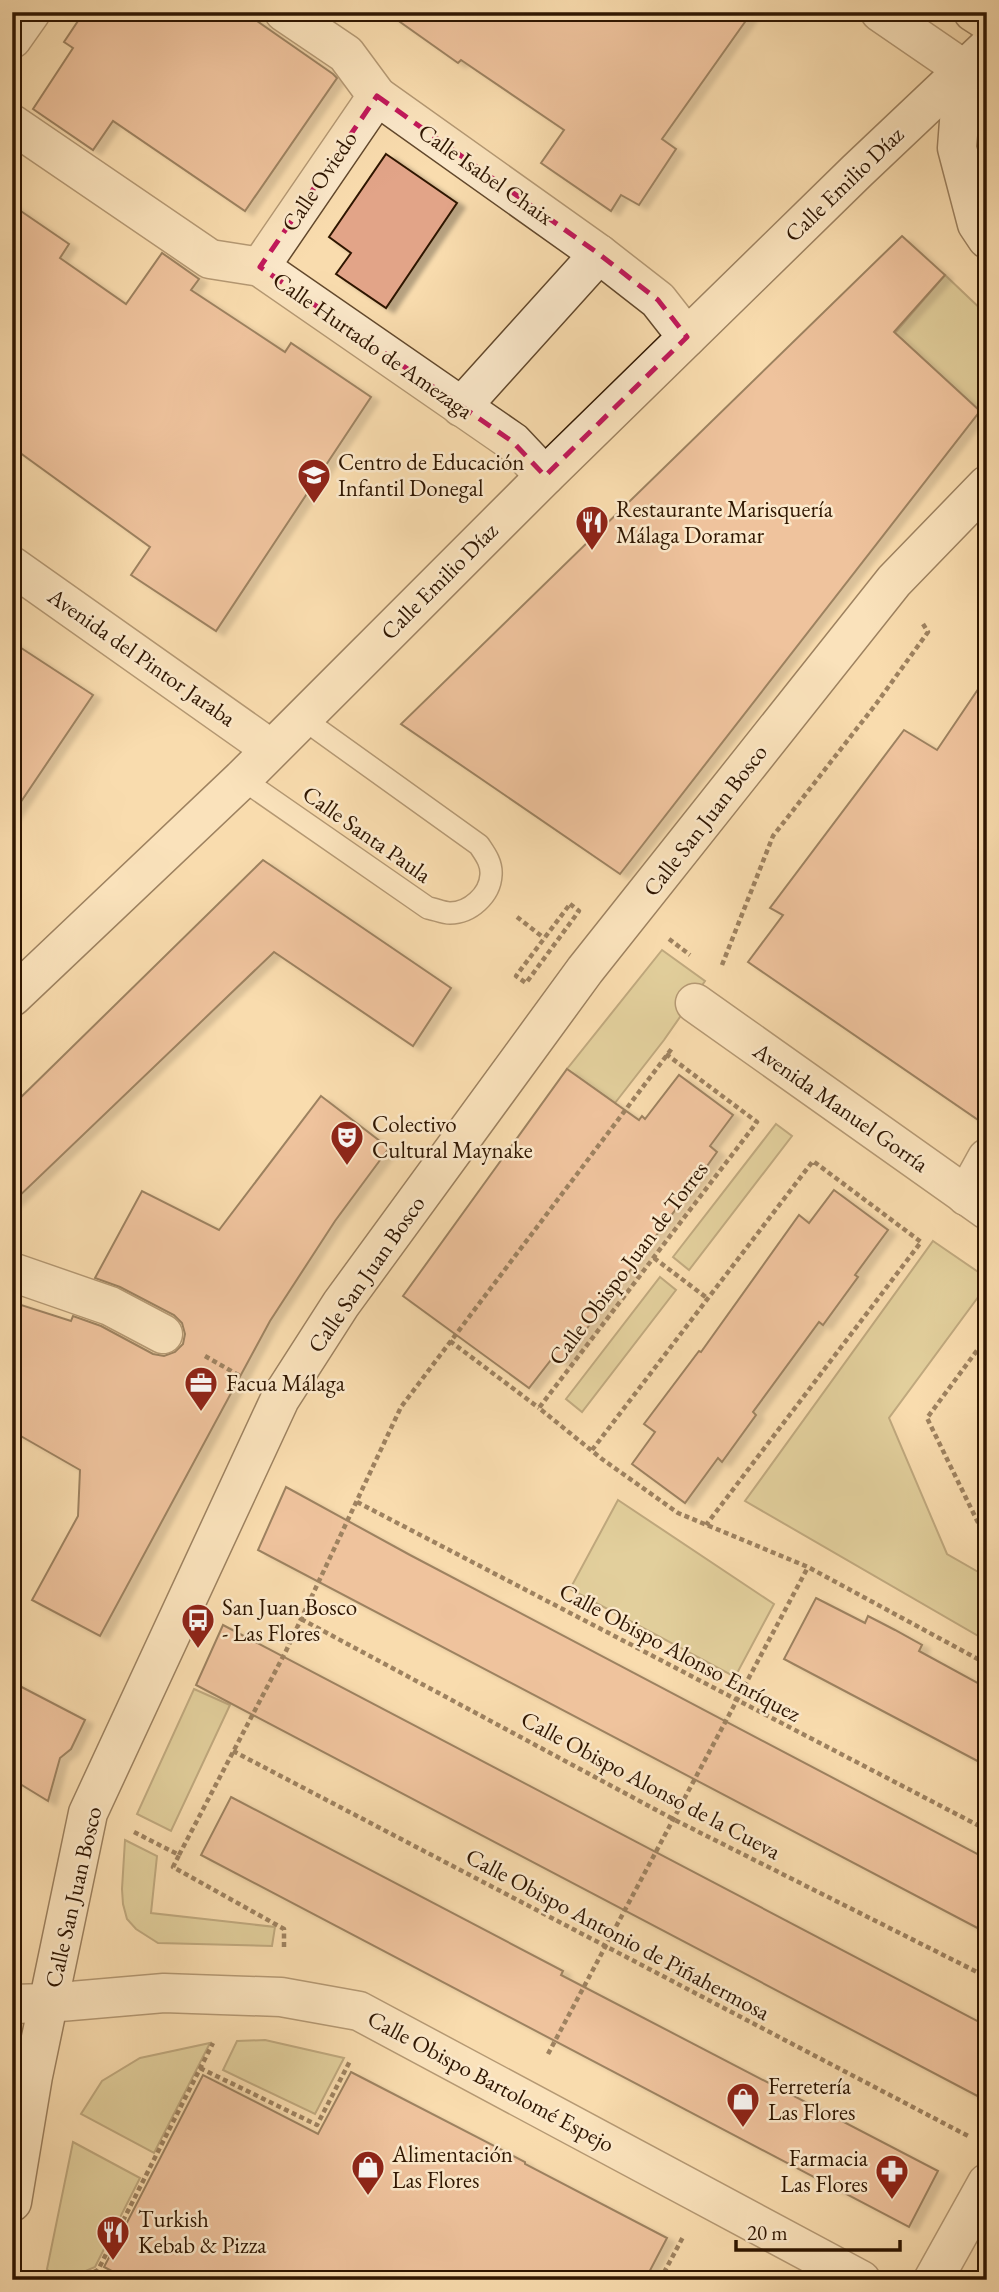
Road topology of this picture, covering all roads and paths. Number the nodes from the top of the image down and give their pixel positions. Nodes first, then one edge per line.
1 (31, 12) edge
2 (284, 12) edge
3 (880, 12) edge
4 (973, 12) edge
5 (987, 21) edge
6 (12, 39) edge
7 (975, 58) edge
8 (377, 96) junction
9 (12, 124) edge
10 (987, 239) edge
11 (599, 254) junction
12 (260, 267) junction
13 (687, 337) junction
14 (461, 407) junction
15 (545, 476) junction
16 (987, 485) edge
17 (12, 566) edge
18 (928, 632) dead end
19 (302, 718) junction
20 (271, 748) junction
21 (242, 779) junction
22 (570, 904) dead end
23 (555, 924) dead end
24 (664, 936) dead end
25 (706, 989) junction
26 (12, 997) edge
27 (675, 1044) dead end
28 (666, 1054) junction
29 (987, 1158) edge
30 (976, 1203) edge
31 (654, 1258) junction
32 (12, 1272) edge
33 (708, 1298) junction
34 (163, 1334) dead end
35 (987, 1337) edge
36 (450, 1341) junction
37 (539, 1408) junction
38 (592, 1450) junction
39 (357, 1502) junction
40 (706, 1525) junction
41 (987, 1541) edge
42 (808, 1567) junction
43 (301, 1619) junction
44 (987, 1664) edge
45 (736, 1701) junction
46 (233, 1751) junction
47 (673, 1819) junction
48 (987, 1830) edge
49 (133, 1831) dead end
50 (179, 1855) junction
51 (284, 1945) dead end
52 (605, 1948) junction
53 (987, 1977) edge
54 (30, 2004) edge
55 (216, 2038) dead end
56 (548, 2054) dead end
57 (352, 2055) dead end
58 (201, 2068) junction
59 (978, 2141) dead end
60 (987, 2183) edge
61 (12, 2202) edge
62 (687, 2231) dead end
63 (79, 2280) edge
64 (660, 2280) edge
65 (861, 2280) edge
66 (933, 2280) edge

1 - 6 street
2 - 8 street, Calle Isabel Chaix
3 - 7 street
4 - 5 main road
7 - 10 street
7 - 13 street, Calle Emilio Díaz
8 - 11 street, Calle Isabel Chaix
8 - 12 street, Calle Oviedo
9 - 12 street, Calle Hurtado de Amezaga
11 - 13 street, Calle Isabel Chaix
11 - 14 street
12 - 14 street, Calle Hurtado de Amezaga
13 - 15 street, Calle Emilio Díaz
14 - 15 street, Calle Hurtado de Amezaga
15 - 19 street, Calle Emilio Díaz
16 - 54 street, Calle San Juan Bosco
17 - 20 street, Avenida del Pintor Jaraba
18 - 25 path
19 - 20 street, Calle Emilio Díaz
19 - 21 lane, Calle Santa Paula
20 - 21 street, Calle Emilio Díaz
21 - 26 street, Calle Emilio Díaz
22 - 23 path
24 - 25 path
25 - 30 street, Avenida Manuel Gorría
27 - 28 path
28 - 31 path, Calle Obispo Juan de Torres
28 - 36 path
29 - 30 street
31 - 33 path
31 - 37 path, Calle Obispo Juan de Torres
32 - 34 street
33 - 38 path
33 - 40 path
35 - 41 path
36 - 37 path
36 - 39 path
37 - 38 path
38 - 40 path
39 - 43 path
39 - 45 path, Calle Obispo Alonso Enríquez
40 - 42 path
42 - 44 path
42 - 45 path
43 - 46 path
43 - 47 path, Calle Obispo Alonso de la Cueva
45 - 47 path
45 - 48 path, Calle Obispo Alonso Enríquez
46 - 50 path
46 - 52 path, Calle Obispo Antonio de Piñahermosa
47 - 52 path
47 - 53 path, Calle Obispo Alonso de la Cueva
49 - 50 path
50 - 51 path
52 - 56 path
52 - 59 path, Calle Obispo Antonio de Piñahermosa
54 - 61 street, Calle San Juan Bosco
54 - 65 street, Calle Obispo Bartolomé Espejo
55 - 58 path
57 - 58 path
58 - 63 path
60 - 66 street
62 - 64 path

